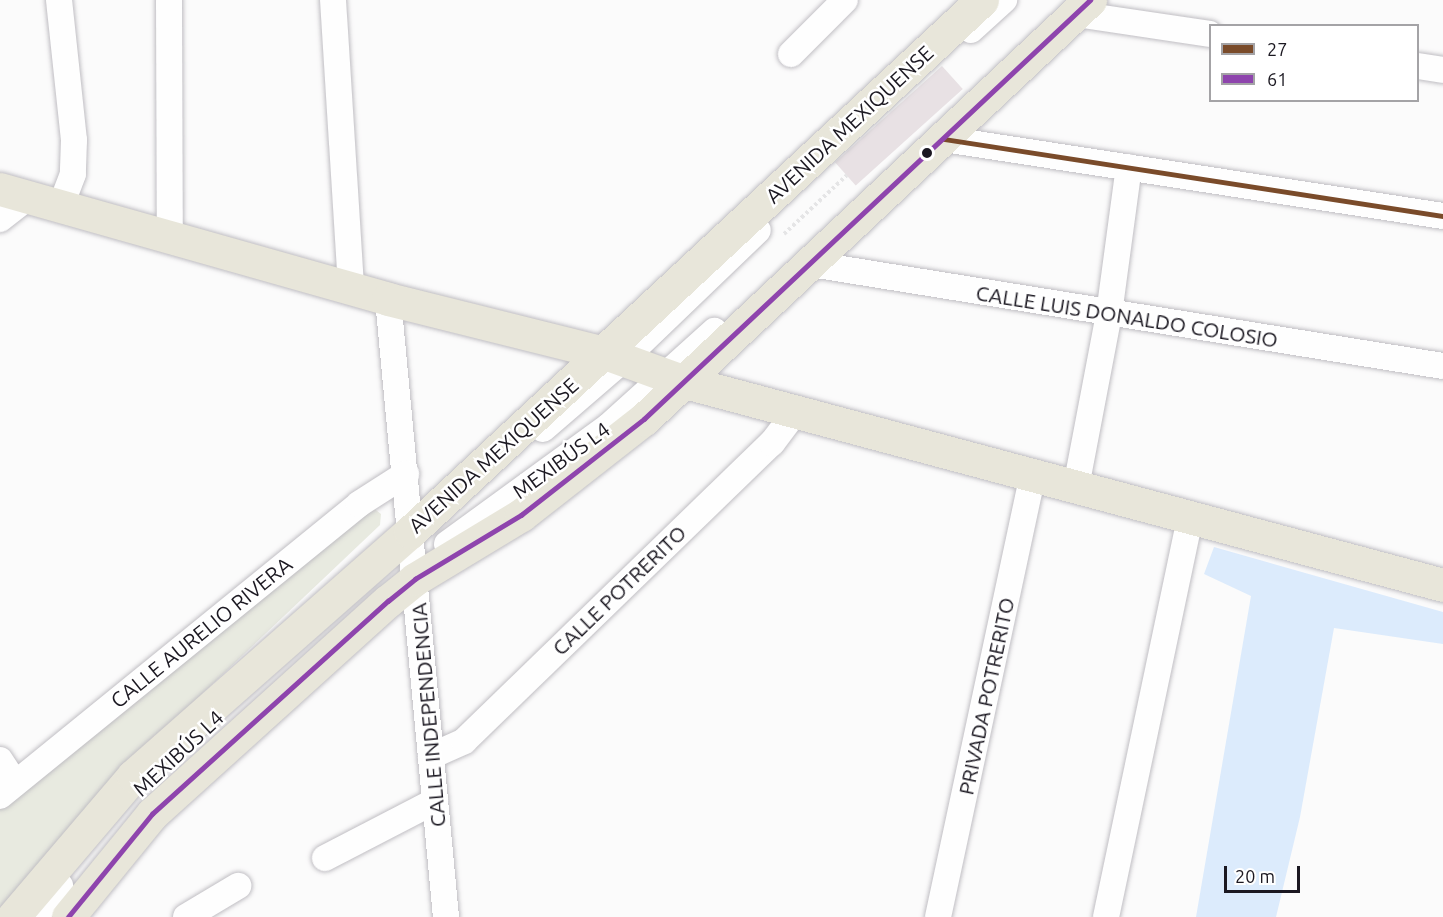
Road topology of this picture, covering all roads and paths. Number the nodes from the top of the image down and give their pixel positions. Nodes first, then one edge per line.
1 (59, 0) edge
2 (169, 0) edge
3 (333, 0) edge
4 (838, 0) edge
5 (845, 0) edge
6 (982, 0) edge
7 (1004, 0) edge
8 (1078, 5) edge
9 (1209, 34) edge
10 (791, 54) dead end
11 (1419, 66) edge
12 (1443, 70) edge
13 (944, 139) junction
14 (1129, 167) junction
15 (14, 193) edge
16 (61, 206) junction
17 (1443, 216) edge
18 (0, 219) edge
19 (170, 237) junction
20 (811, 264) junction
21 (351, 288) junction
22 (388, 299) junction
23 (1109, 314) junction
24 (614, 356) junction
25 (1443, 366) edge
26 (676, 378) junction
27 (796, 411) junction
28 (406, 474) junction
29 (1033, 475) junction
30 (1076, 487) junction
31 (1190, 518) junction
32 (413, 555) junction
33 (1443, 585) edge
34 (432, 756) junction
35 (0, 760) edge
36 (8, 789) edge
37 (435, 801) junction
38 (325, 858) dead end
39 (238, 886) dead end
40 (13, 917) edge
41 (35, 917) edge
42 (55, 917) edge
43 (68, 917) edge
44 (186, 917) edge
45 (446, 917) edge
46 (938, 917) edge
47 (1106, 917) edge

1 - 16 street
2 - 19 street
3 - 21 street
4 - 5 street
5 - 10 street
6 - 24 main road, AVENIDA MEXIQUENSE
7 - 24 street
8 - 9 street
8 - 13 main road, AVENIDA MEXIQUENSE
8 - 26 street
11 - 12 street
13 - 14 street
13 - 20 main road, AVENIDA MEXIQUENSE
14 - 17 street
14 - 23 street
15 - 16 main road
15 - 18 street
16 - 19 main road
19 - 21 main road
20 - 23 street, CALLE LUIS DONALDO COLOSIO
20 - 26 main road, AVENIDA MEXIQUENSE
21 - 22 main road
22 - 24 main road
22 - 28 street, CALLE INDEPENDENCIA
23 - 25 street, CALLE LUIS DONALDO COLOSIO
23 - 30 street
24 - 26 main road
24 - 32 main road, AVENIDA MEXIQUENSE
26 - 27 main road
26 - 32 main road, AVENIDA MEXIQUENSE
27 - 29 main road
27 - 34 street, CALLE POTRERITO
28 - 32 street, CALLE INDEPENDENCIA
28 - 36 street, CALLE AURELIO RIVERA
29 - 30 main road
29 - 46 street, PRIVADA POTRERITO
30 - 31 main road
31 - 33 main road
31 - 47 street
32 - 34 street, CALLE INDEPENDENCIA
32 - 40 main road, AVENIDA MEXIQUENSE
32 - 41 street, MEXIBÚS L4
32 - 42 street, MEXIBÚS L4
32 - 43 main road, AVENIDA MEXIQUENSE
34 - 37 street, CALLE INDEPENDENCIA
35 - 36 street
37 - 38 street
37 - 45 street, CALLE INDEPENDENCIA
39 - 44 street

